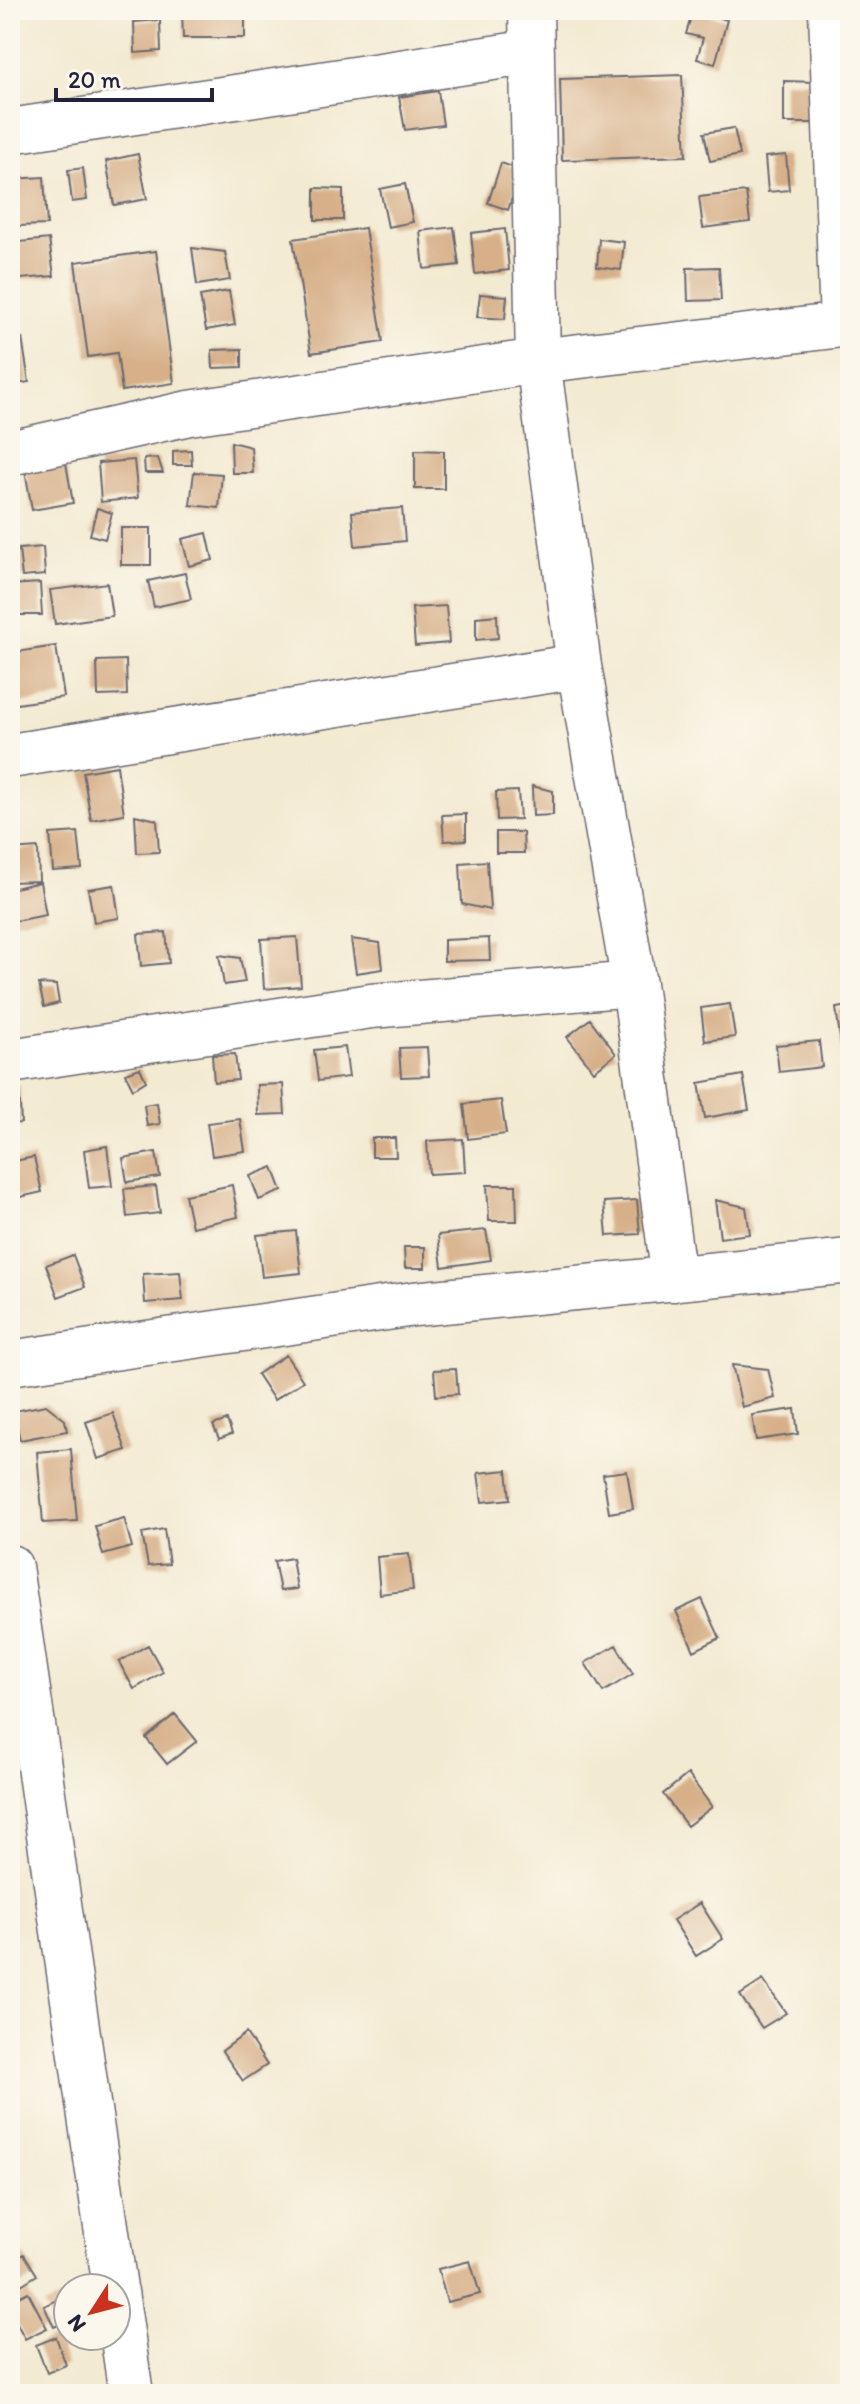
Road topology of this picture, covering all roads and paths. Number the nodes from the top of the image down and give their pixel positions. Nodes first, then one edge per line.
1 (831, 10) edge
2 (531, 31) edge
3 (10, 131) edge
4 (846, 326) edge
5 (538, 361) junction
6 (10, 453) edge
7 (579, 666) junction
8 (10, 756) edge
9 (634, 984) junction
10 (10, 1061) edge
11 (850, 1261) edge
12 (674, 1279) junction
13 (10, 1363) edge
14 (10, 1567) edge
15 (113, 2272) edge
16 (125, 2352) edge
17 (131, 2394) edge

1 - 4 street
2 - 3 street
2 - 5 street
4 - 5 street
5 - 6 street
5 - 7 street
7 - 8 street
7 - 9 street
9 - 10 street
9 - 12 street
11 - 12 street
12 - 13 street
14 - 15 street
16 - 17 street

